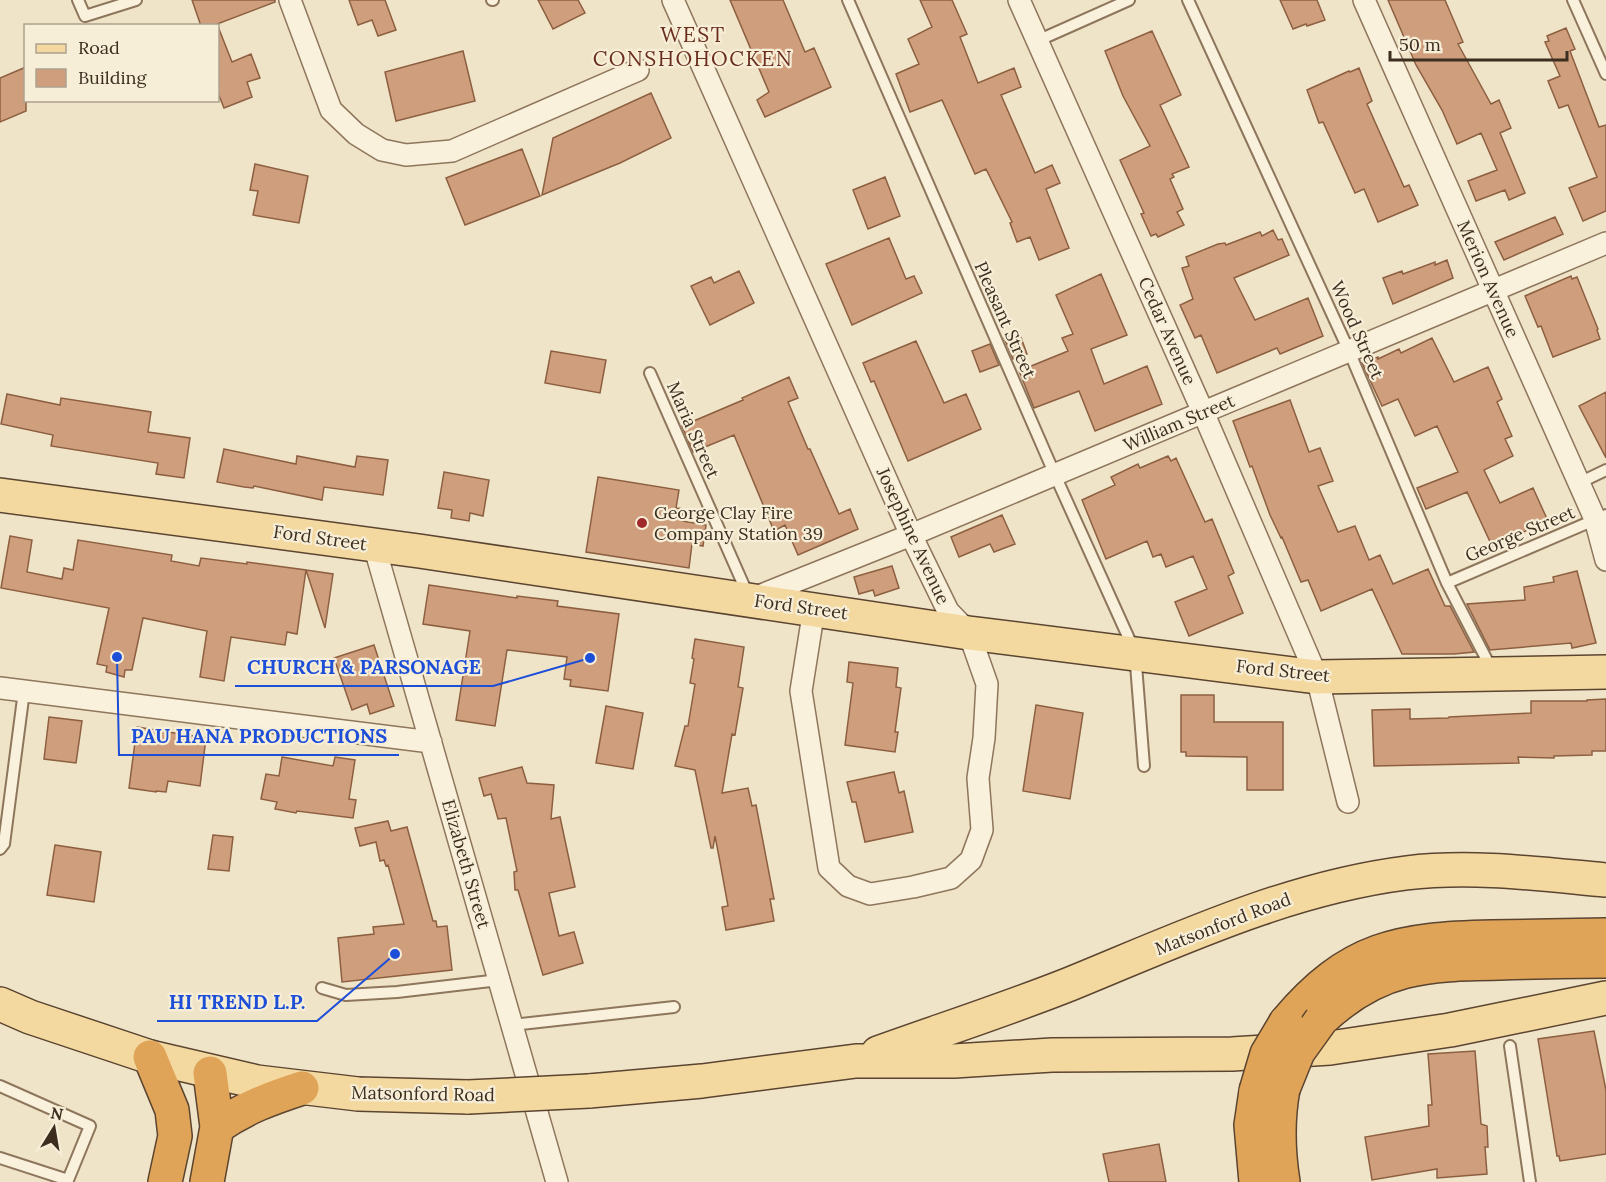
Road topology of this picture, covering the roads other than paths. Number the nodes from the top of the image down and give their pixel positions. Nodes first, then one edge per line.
1 (78, 0) edge
2 (136, 0) edge
3 (290, 0) edge
4 (674, 0) edge
5 (848, 0) edge
6 (1019, 0) edge
7 (1129, 0) edge
8 (1188, 0) edge
9 (1364, 0) edge
10 (1574, 0) edge
11 (1037, 41) junction
12 (638, 70) dead end
13 (1606, 74) edge
14 (1606, 243) edge
15 (1493, 290) junction
16 (1349, 351) junction
17 (650, 373) dead end
18 (1203, 412) junction
19 (1606, 470) edge
20 (1055, 475) junction
21 (1579, 483) junction
22 (0, 495) edge
23 (1600, 517) edge
24 (911, 535) junction
25 (374, 545) junction
26 (1606, 560) edge
27 (1447, 583) junction
28 (750, 600) junction
29 (814, 609) junction
30 (969, 633) junction
31 (1135, 652) junction
32 (1606, 672) edge
33 (1493, 674) junction
34 (1317, 677) junction
35 (0, 688) edge
36 (24, 691) junction
37 (431, 742) junction
38 (1144, 766) dead end
39 (1348, 802) dead end
40 (0, 849) edge
41 (1606, 880) edge
42 (1606, 935) edge
43 (1606, 961) edge
44 (499, 980) junction
45 (322, 988) dead end
46 (1606, 998) edge
47 (0, 1004) edge
48 (674, 1007) dead end
49 (512, 1025) junction
50 (1510, 1047) dead end
51 (150, 1057) junction
52 (856, 1061) junction
53 (210, 1072) junction
54 (0, 1086) edge
55 (302, 1088) junction
56 (1269, 1090) junction
57 (218, 1127) junction
58 (175, 1136) junction
59 (0, 1158) edge
60 (1268, 1172) edge
61 (165, 1178) edge
62 (207, 1182) edge
63 (557, 1182) edge
64 (1530, 1182) edge

1 - 2 lane
3 - 12 street
4 - 24 street, Josephine Avenue
5 - 20 lane, Pleasant Street
6 - 11 street, Cedar Avenue
7 - 11 lane
8 - 16 lane, Wood Street
9 - 15 street, Merion Avenue
10 - 13 lane
11 - 18 street, Cedar Avenue
14 - 15 street, William Street
15 - 16 street, William Street
15 - 21 street, Merion Avenue
16 - 18 street, William Street
16 - 27 lane, Wood Street
17 - 28 lane, Maria Street
18 - 20 street, William Street
18 - 34 street, Cedar Avenue
19 - 21 lane
20 - 24 street, William Street
20 - 31 lane, Pleasant Street
21 - 23 street, Merion Avenue
22 - 25 main road, Ford Street
23 - 26 street, Merion Avenue
23 - 27 lane, George Street
24 - 28 street, William Street
24 - 30 street, Josephine Avenue
25 - 28 main road, Ford Street
25 - 37 street, Elizabeth Street
27 - 33 lane, Wood Street
28 - 29 main road, Ford Street
29 - 30 main road, Ford Street
29 - 30 street, Josephine Avenue
30 - 31 main road, Ford Street
31 - 34 main road, Ford Street
31 - 38 lane, Pleasant Street
32 - 33 main road, Ford Street
33 - 34 main road, Ford Street
34 - 39 street, Cedar Avenue
35 - 36 street
36 - 37 street
36 - 40 lane
37 - 44 street, Elizabeth Street
41 - 52 main road, Matsonford Road
42 - 56 highway, bridge
43 - 56 highway, bridge
44 - 45 lane
44 - 49 street, Elizabeth Street
46 - 52 main road, Matsonford Road
47 - 51 main road, Matsonford Road
48 - 49 lane
49 - 63 street, Elizabeth Street
50 - 64 lane
51 - 53 main road, Matsonford Road
51 - 58 highway
52 - 55 main road, Matsonford Road, bridge
53 - 55 main road, Matsonford Road
53 - 57 highway
53 - 58 highway
54 - 59 lane
55 - 57 highway
56 - 60 highway
57 - 62 highway
58 - 61 highway

